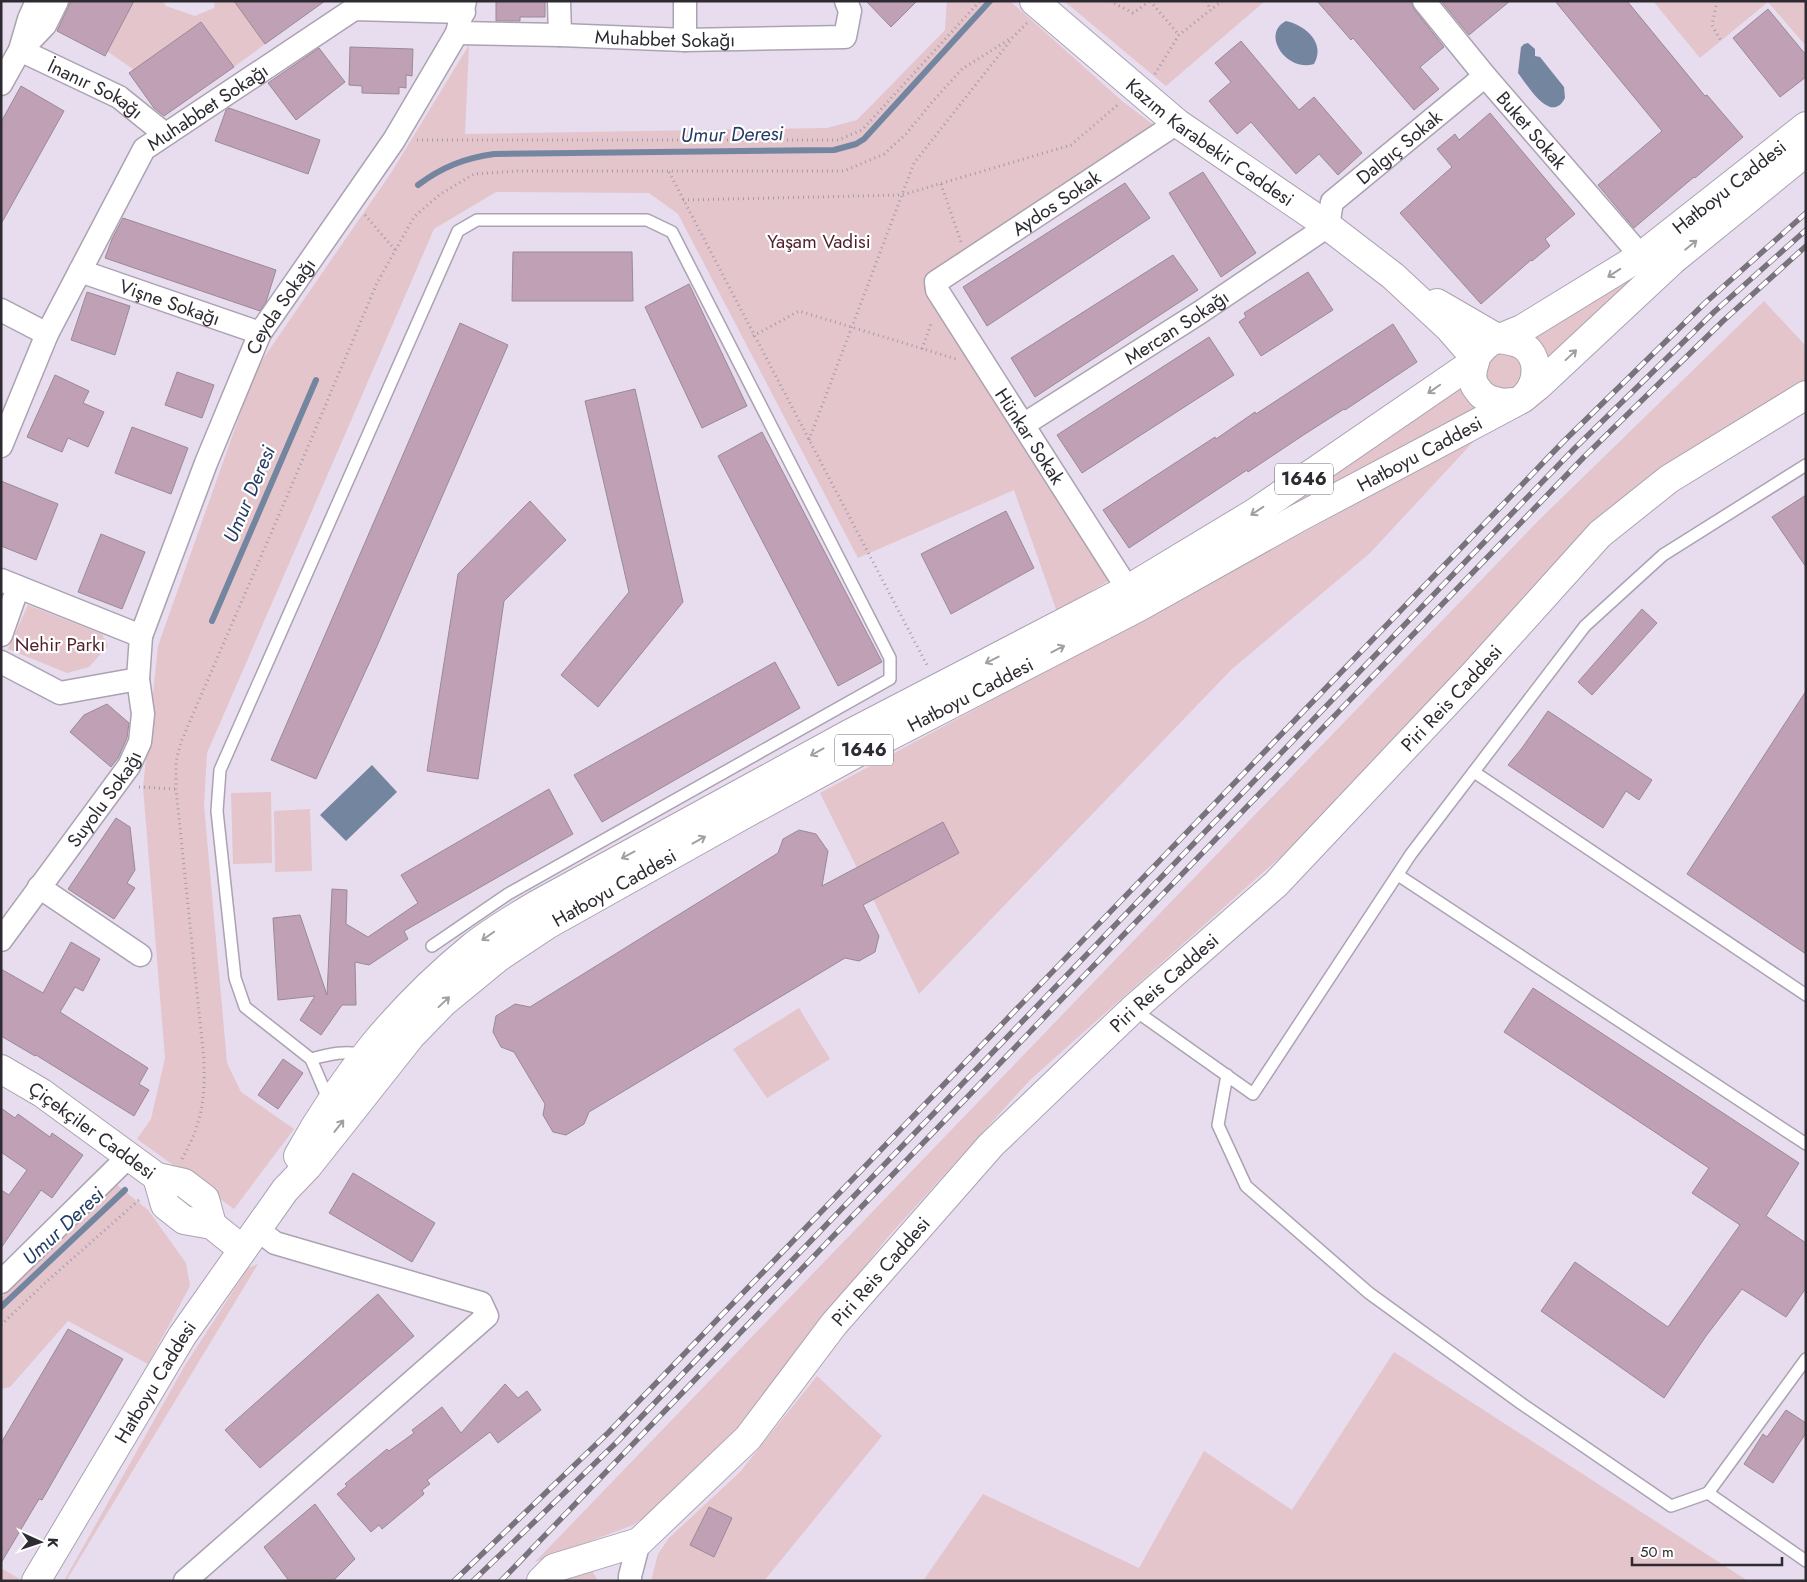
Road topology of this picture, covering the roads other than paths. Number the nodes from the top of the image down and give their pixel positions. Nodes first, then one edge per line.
1 (37, 1) edge
2 (58, 1) edge
3 (559, 1) edge
4 (685, 1) edge
5 (1424, 1) edge
6 (465, 6) edge
7 (848, 6) edge
8 (1033, 10) edge
9 (457, 33) junction
10 (560, 34) junction
11 (685, 40) junction
12 (20, 50) junction
13 (1485, 76) junction
14 (1, 84) edge
15 (1177, 123) junction
16 (1806, 126) edge
17 (165, 134) junction
18 (1806, 152) edge
19 (1328, 226) junction
20 (1641, 256) junction
21 (80, 271) junction
22 (1393, 276) junction
23 (936, 282) joint
24 (1, 310) edge
25 (260, 333) junction
26 (48, 334) junction
27 (1499, 339) junction
28 (1474, 362) junction
29 (1806, 395) edge
30 (1518, 400) junction
31 (1023, 425) junction
32 (1, 446) edge
33 (1806, 465) edge
34 (10, 583) edge
35 (1134, 598) junction
36 (1, 635) edge
37 (141, 636) junction
38 (1, 662) edge
39 (138, 679) junction
40 (1474, 772) junction
41 (1398, 874) junction
42 (39, 887) junction
43 (1, 940) edge
44 (432, 946) dead end
45 (140, 955) dead end
46 (1806, 995) edge
47 (1133, 1009) junction
48 (367, 1055) junction
49 (311, 1059) junction
50 (1, 1069) edge
51 (1226, 1075) junction
52 (330, 1103) junction
53 (1806, 1144) edge
54 (129, 1156) junction
55 (286, 1190) junction
56 (250, 1239) junction
57 (1, 1282) edge
58 (1806, 1359) edge
59 (1708, 1493) junction
60 (639, 1542) junction
61 (1806, 1561) edge
62 (36, 1581) edge
63 (185, 1581) edge
64 (541, 1581) edge
65 (630, 1581) edge

1 - 12 street
2 - 12 street
3 - 10 street
4 - 11 street
5 - 13 street, Buket Sokak
6 - 9 street, Ceyda Sokağı
6 - 17 street, Muhabbet Sokağı
7 - 11 street, Muhabbet Sokağı
8 - 15 main road, Kazım Karabekir Caddesi
9 - 10 street, Muhabbet Sokağı
9 - 25 street, Ceyda Sokağı
10 - 11 street, Muhabbet Sokağı
12 - 14 street
12 - 17 street, İnanır Sokağı
13 - 19 street, Dalgıç Sokak
13 - 20 street, Buket Sokak
15 - 19 main road, Kazım Karabekir Caddesi
15 - 23 street, Aydos Sokak
16 - 20 main road, Hatboyu Caddesi
17 - 21 street, Muhabbet Sokağı
30 -> 18 main road, Hatboyu Caddesi
19 - 22 main road, Kazım Karabekir Caddesi
19 - 31 street, Mercan Sokağı
20 -> 27 main road, Hatboyu Caddesi
21 - 25 street, Vişne Sokağı
21 - 26 street, Muhabbet Sokağı
22 - 27 main road
22 - 28 main road
23 - 31 street, Hünkar Sokak
24 - 26 street
25 - 37 street, Ceyda Sokağı
26 - 32 street, Muhabbet Sokağı
27 - 28 main road, Hatboyu Caddesi
27 - 30 main road
28 - 30 main road, Hatboyu Caddesi
28 -> 35 main road, Hatboyu Caddesi / 1646
29 - 47 main road, Piri Reis Caddesi
30 - 35 main road, Hatboyu Caddesi / 1646
31 - 35 street, Hünkar Sokak
33 - 40 lane
34 - 36 street
34 - 37 street
35 -> 48 main road, Hatboyu Caddesi / 1646
55 -> 35 main road, Hatboyu Caddesi / 1646
37 - 39 street, Suyolu Sokağı
38 - 39 street
39 - 42 street, Suyolu Sokağı
40 - 41 lane
40 - 46 lane
41 - 51 lane
41 - 53 lane
42 - 43 street, Suyolu Sokağı
42 - 45 street
44 - 49 lane
47 - 51 lane
47 - 60 main road, Piri Reis Caddesi
48 - 49 lane
48 - 52 main road, Hatboyu Caddesi / 1646
49 - 52 lane
50 - 54 main road, Çiçekçiler Caddesi
51 - 59 lane
52 - 55 main road, Hatboyu Caddesi / 1646
54 - 56 main road, Çiçekçiler Caddesi
54 - 57 street
55 - 56 main road, Hatboyu Caddesi
56 - 62 main road, Hatboyu Caddesi
56 - 63 street
58 - 59 lane
59 - 61 lane
60 - 64 main road, Piri Reis Caddesi
60 - 65 street

